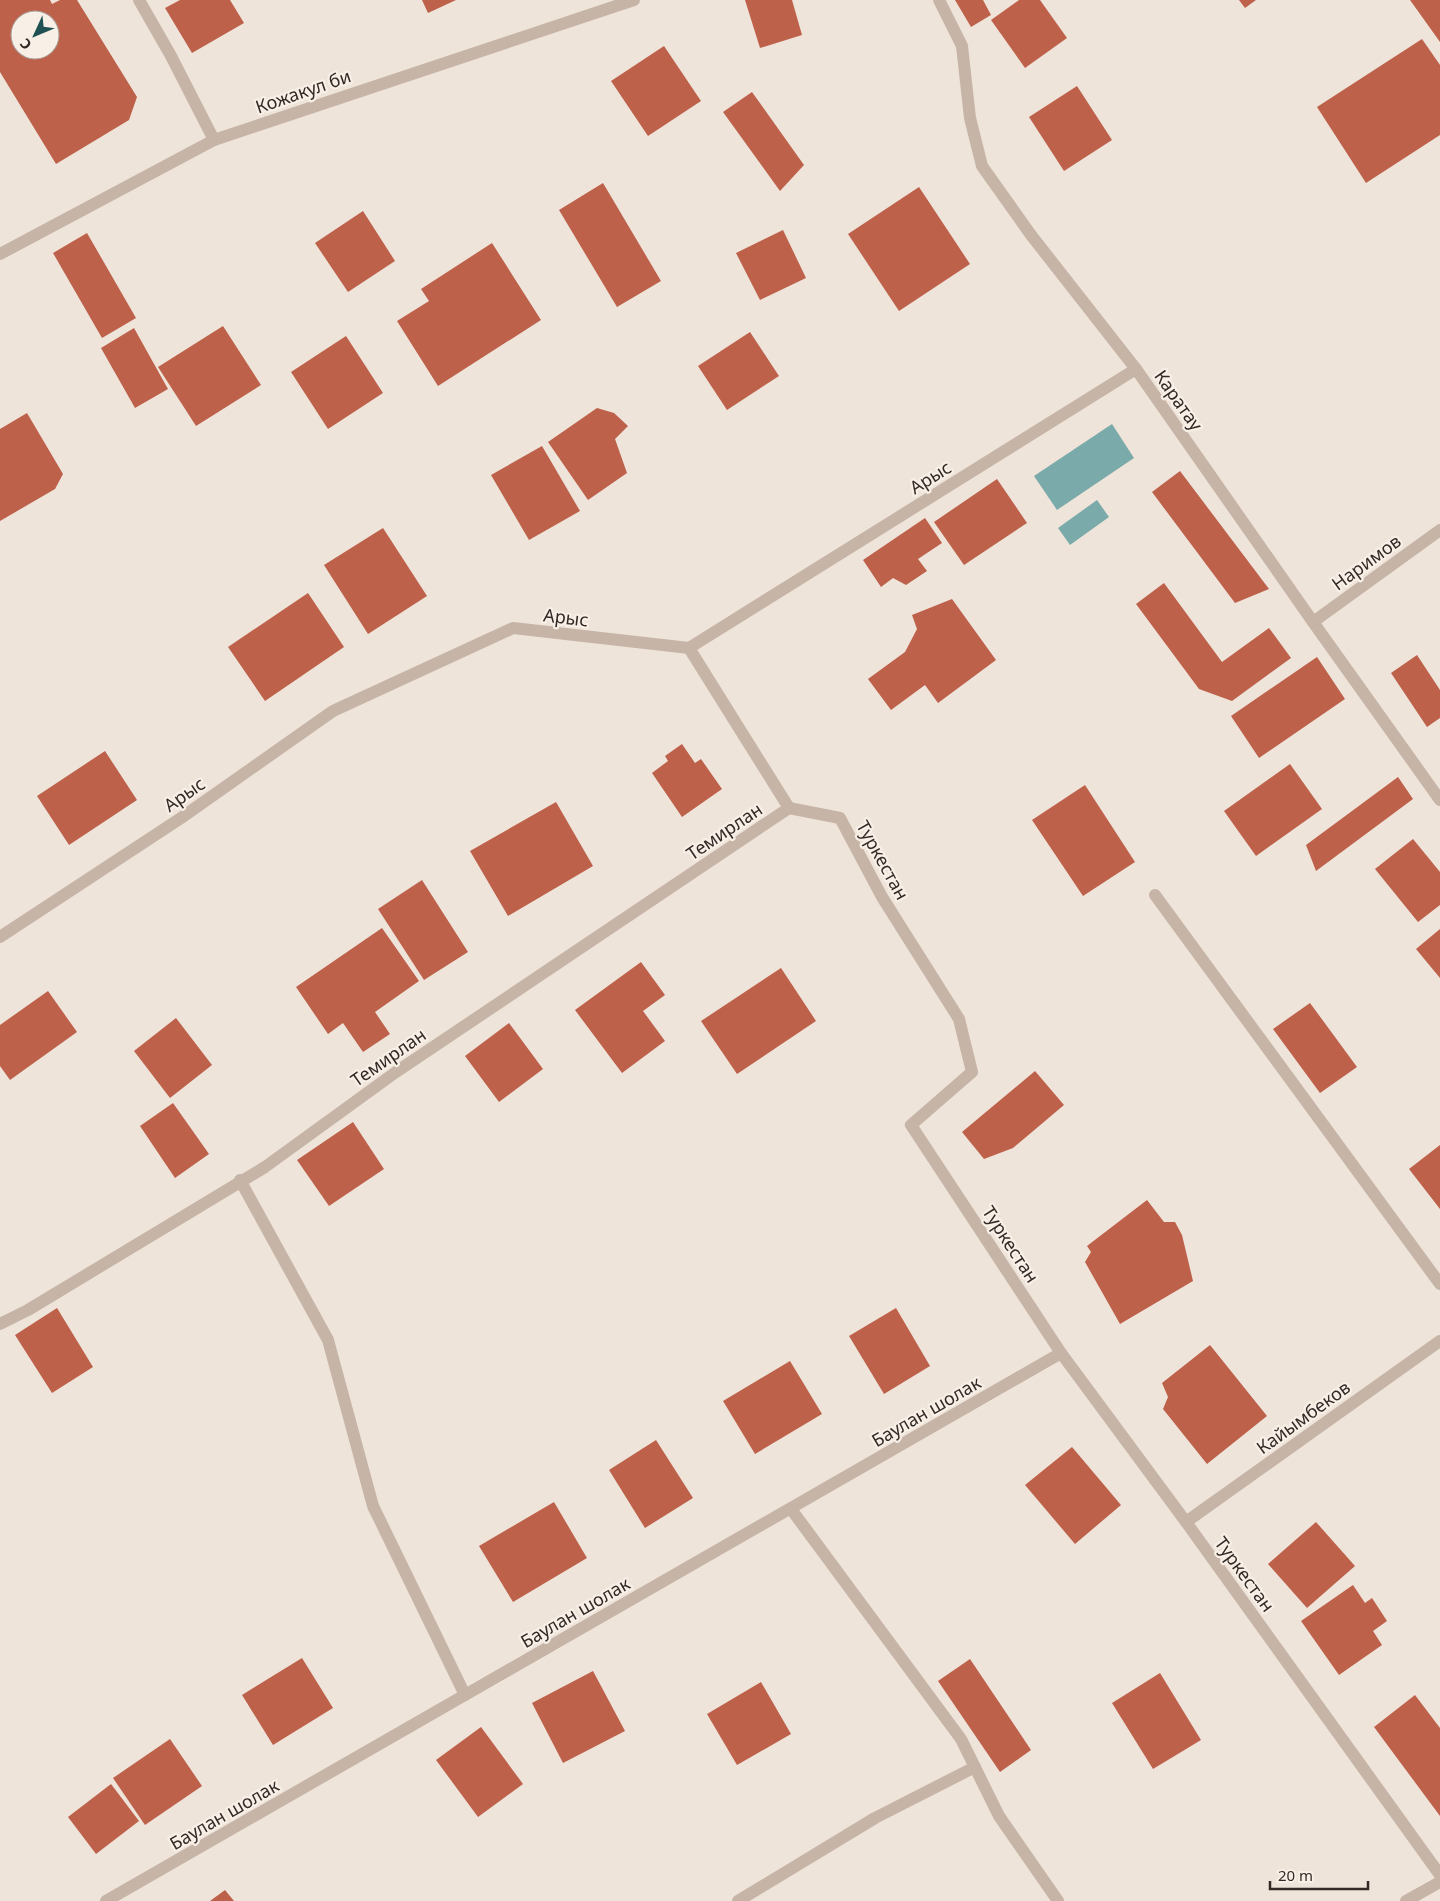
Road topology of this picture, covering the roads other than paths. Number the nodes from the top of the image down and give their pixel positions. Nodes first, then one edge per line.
1 (139, 0) edge
2 (634, 0) edge
3 (939, 0) edge
4 (214, 140) junction
5 (0, 254) edge
6 (1136, 369) junction
7 (1440, 530) edge
8 (1313, 622) junction
9 (689, 648) junction
10 (1440, 800) edge
11 (789, 808) junction
12 (1155, 895) dead end
13 (0, 937) edge
14 (240, 1180) junction
15 (1440, 1284) edge
16 (0, 1324) edge
17 (1440, 1341) edge
18 (1061, 1353) junction
19 (791, 1509) junction
20 (1186, 1522) junction
21 (465, 1696) junction
22 (975, 1767) junction
23 (1440, 1875) edge
24 (1440, 1882) edge
25 (106, 1901) edge
26 (738, 1901) edge
27 (1058, 1901) edge
28 (1406, 1901) edge

1 - 4 street
2 - 4 street, Кожакул би
3 - 6 street, Каратау
4 - 5 street, Кожакул би
6 - 8 street, Каратау
6 - 9 street, Арыс
7 - 8 street, Наримов
8 - 10 street, Каратау
9 - 11 street
9 - 13 street, Арыс
11 - 14 street, Темирлан
11 - 18 street, Туркестан
12 - 15 street
14 - 16 street, Темирлан
14 - 21 street
17 - 20 street, Кайымбеков
18 - 19 street, Баулан шолак
18 - 20 street, Туркестан
19 - 21 street, Баулан шолак
19 - 22 street
20 - 23 street, Туркестан
21 - 25 street, Баулан шолак
22 - 26 street
22 - 27 street
24 - 28 street

